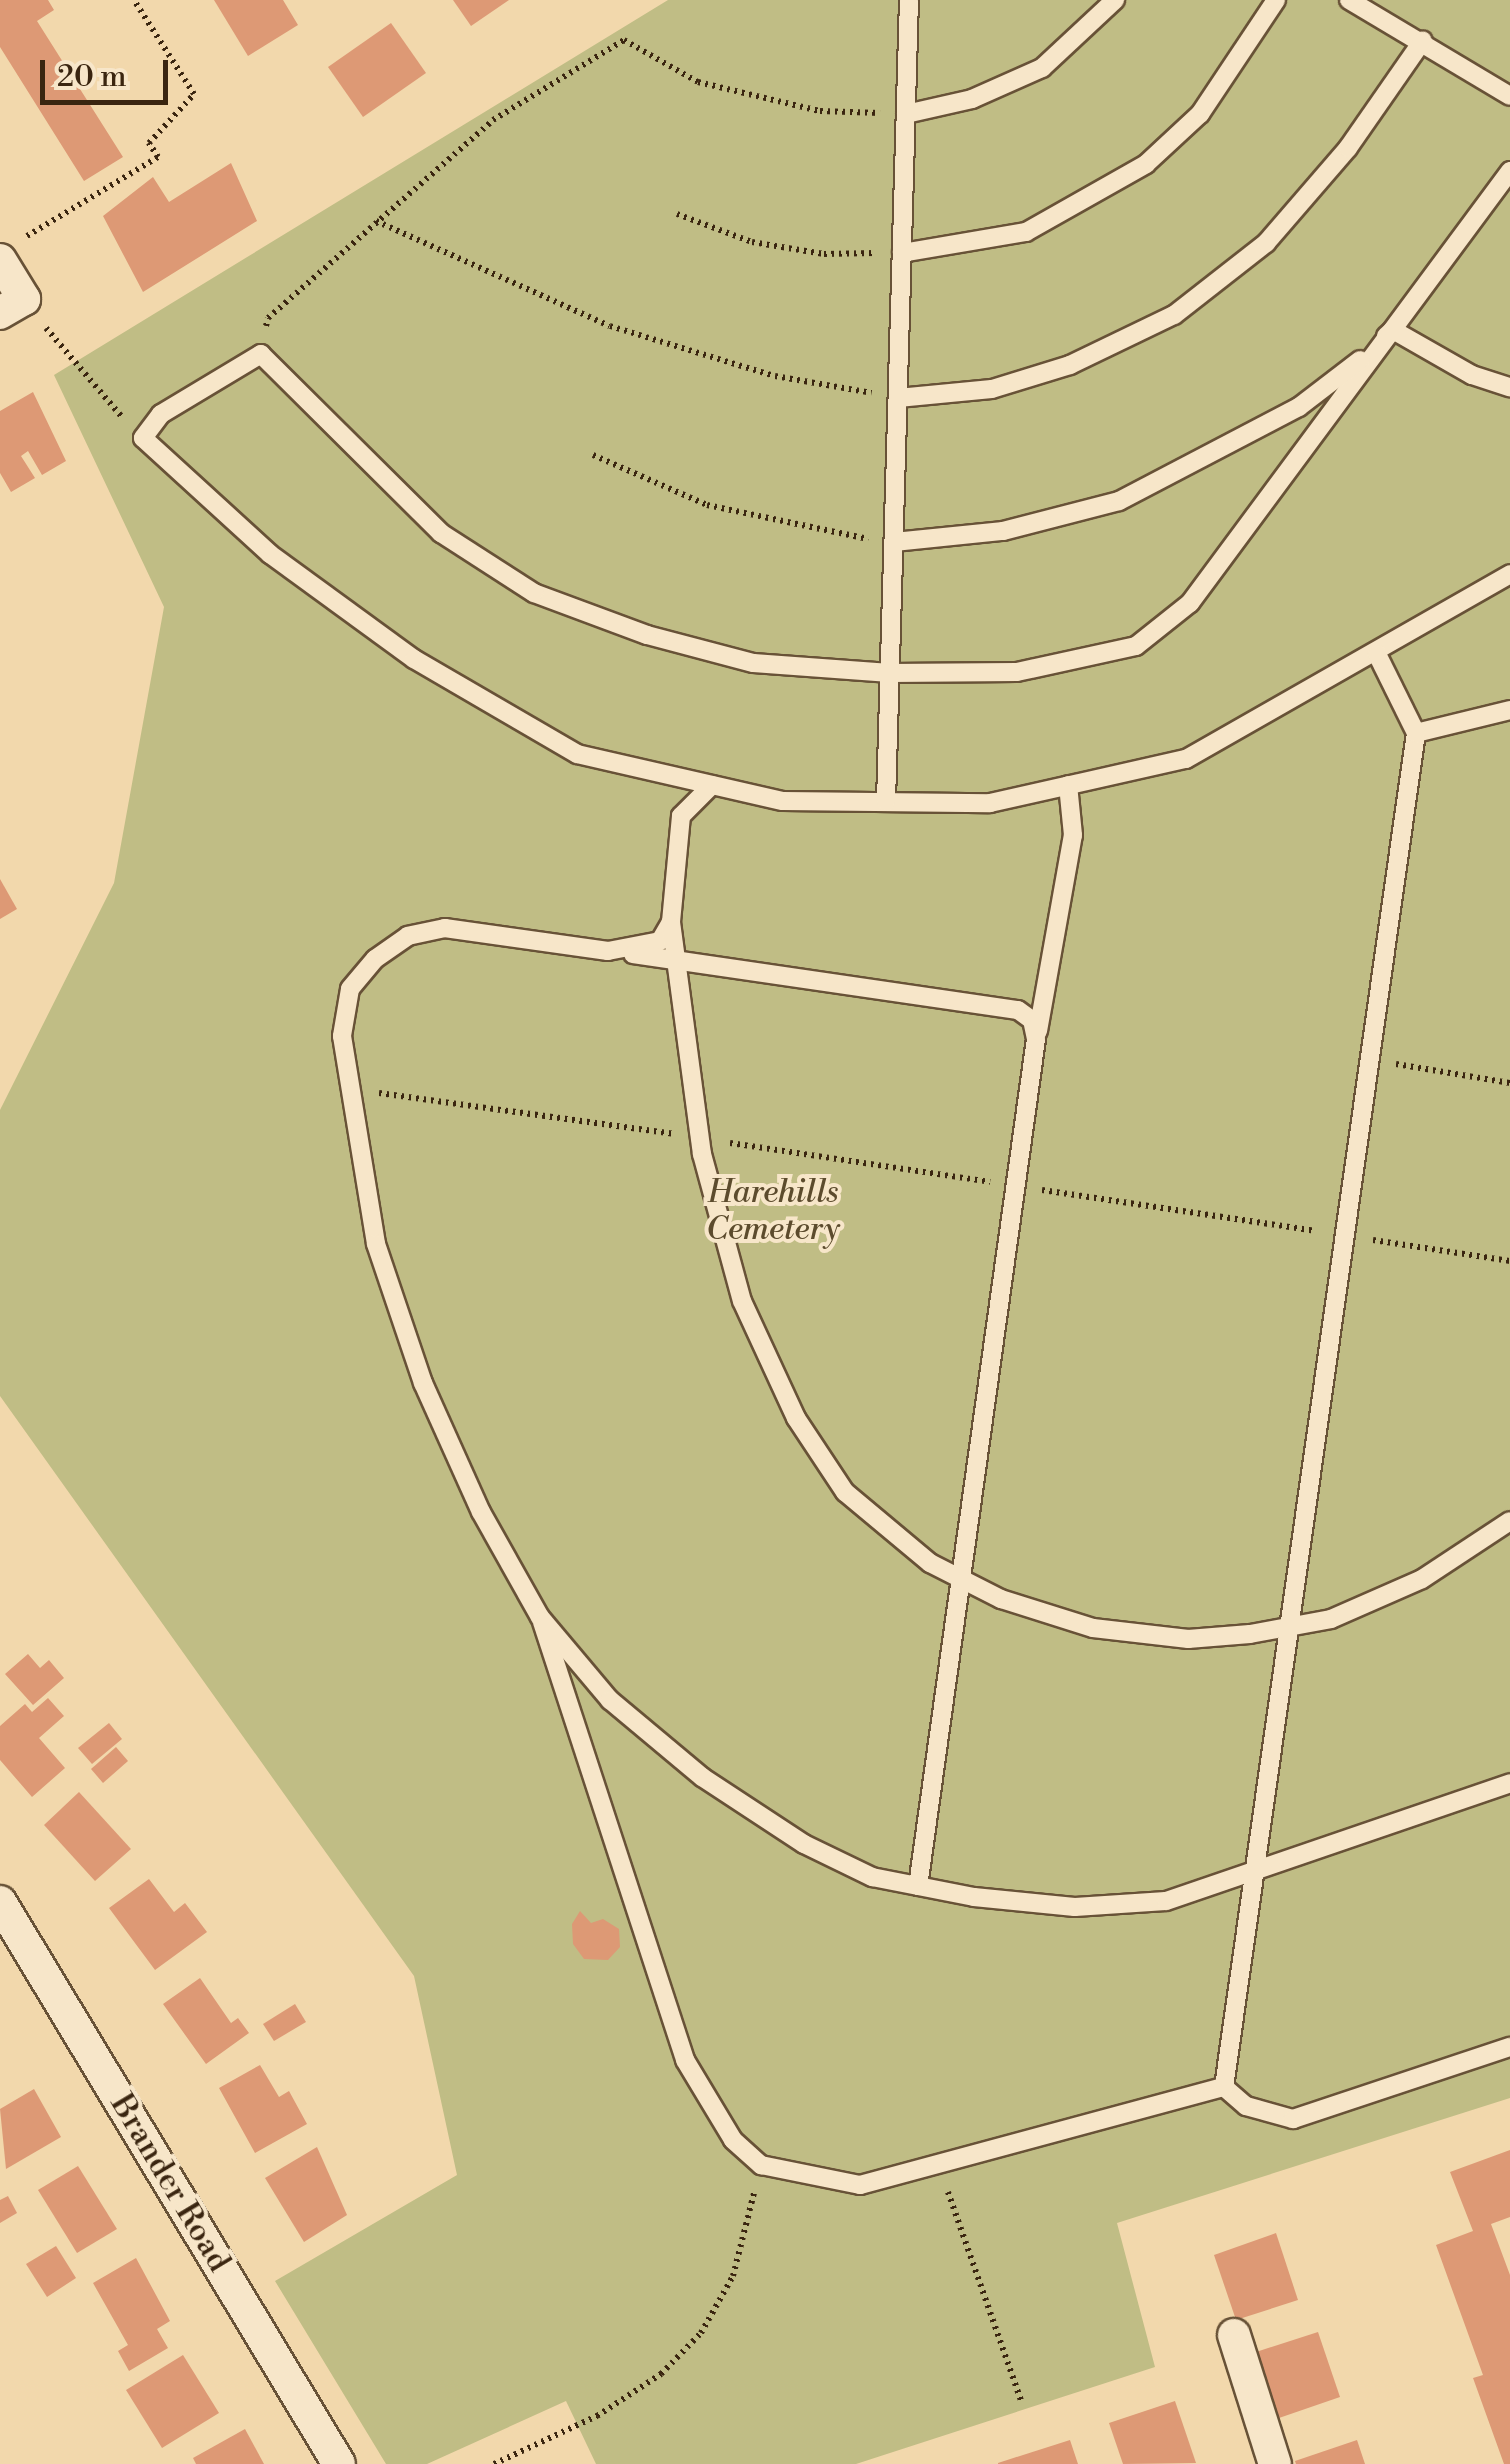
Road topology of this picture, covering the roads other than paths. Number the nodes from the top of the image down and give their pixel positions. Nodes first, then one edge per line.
1 (910, 0) edge
2 (1115, 0) edge
3 (1276, 0) edge
4 (1349, 0) edge
5 (1423, 40) junction
6 (1510, 96) edge
7 (906, 114) junction
8 (1510, 171) edge
9 (8, 251) edge
10 (902, 252) junction
11 (12, 306) edge
12 (1393, 330) junction
13 (1510, 387) edge
14 (898, 398) junction
15 (894, 542) junction
16 (1510, 574) edge
17 (1377, 654) junction
18 (890, 673) junction
19 (1510, 710) edge
20 (1416, 733) junction
21 (712, 785) junction
22 (1068, 785) junction
23 (886, 802) junction
24 (671, 922) junction
25 (608, 950) junction
26 (675, 960) junction
27 (1036, 1039) junction
28 (1510, 1521) edge
29 (961, 1578) junction
30 (540, 1617) junction
31 (1290, 1626) junction
32 (1510, 1782) edge
33 (1255, 1872) junction
34 (918, 1886) junction
35 (0, 1902) edge
36 (1510, 2047) edge
37 (1224, 2087) junction
38 (1234, 2335) dead end
39 (339, 2464) edge
40 (1275, 2464) edge

1 - 7 lane
2 - 7 lane
3 - 10 lane
4 - 5 lane
5 - 6 lane
5 - 14 lane
7 - 10 lane
8 - 12 lane
9 - 11 street
10 - 14 lane
12 - 13 lane
12 - 15 lane
12 - 18 lane
14 - 15 lane
15 - 18 lane
16 - 17 lane
17 - 20 lane
17 - 22 lane
18 - 21 lane
18 - 23 lane
19 - 20 lane
20 - 31 lane
21 - 23 lane
21 - 24 lane
22 - 23 lane
22 - 27 lane
24 - 25 lane
24 - 26 lane
25 - 26 lane
25 - 30 lane
26 - 27 lane
26 - 29 lane
27 - 29 lane
28 - 31 lane
29 - 31 lane
29 - 34 lane
30 - 34 lane
30 - 37 lane
31 - 33 lane
32 - 33 lane
33 - 34 lane
33 - 37 lane
35 - 39 street, Brander Road
36 - 37 lane
38 - 40 street

